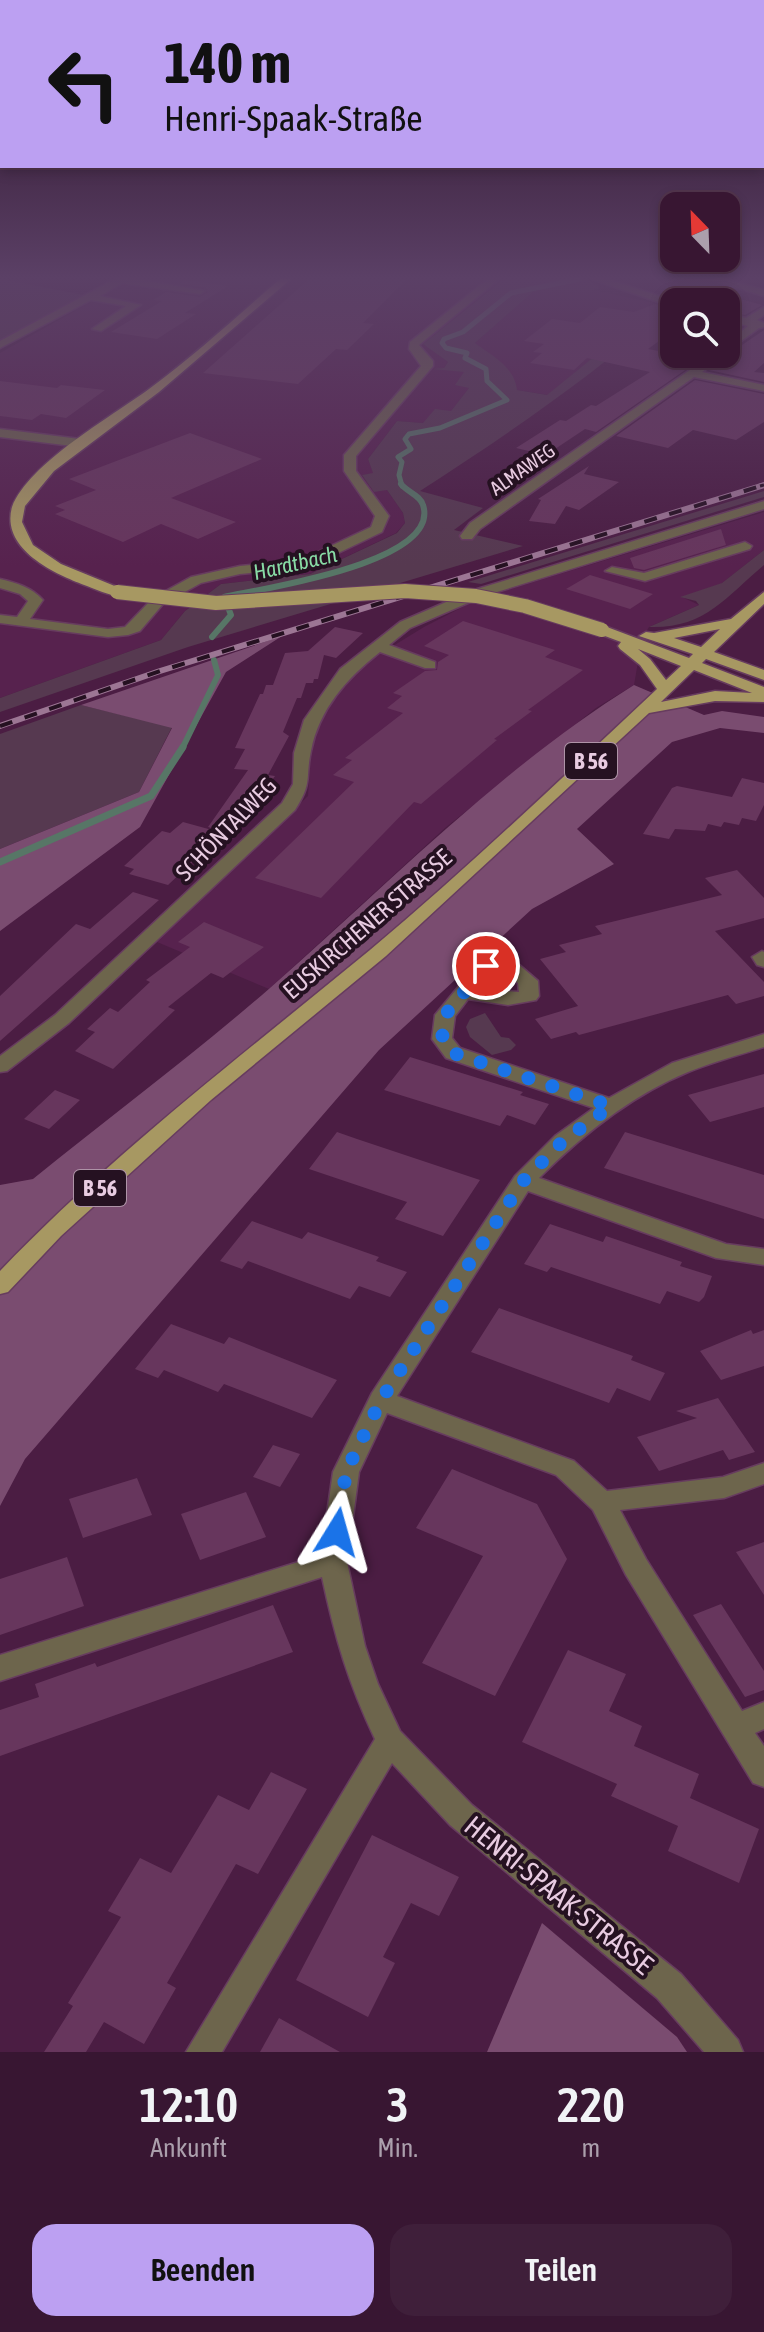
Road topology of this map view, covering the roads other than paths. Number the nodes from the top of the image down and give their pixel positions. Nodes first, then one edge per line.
1 (173, 375) edge
2 (419, 375) edge
3 (693, 375) edge
4 (698, 375) edge
5 (764, 388) edge
6 (0, 433) edge
7 (80, 443) junction
8 (764, 505) edge
9 (467, 536) dead end
10 (745, 546) dead end
11 (612, 571) dead end
12 (0, 583) edge
13 (764, 596) edge
14 (0, 619) edge
15 (21, 621) junction
16 (734, 622) junction
17 (602, 630) junction
18 (652, 637) junction
19 (379, 646) junction
20 (702, 653) junction
21 (430, 665) dead end
22 (690, 665) junction
23 (764, 675) edge
24 (666, 690) junction
25 (764, 695) edge
26 (647, 709) junction
27 (464, 993) dead end
28 (764, 1040) edge
29 (0, 1066) edge
30 (611, 1106) junction
31 (523, 1181) junction
32 (764, 1257) edge
33 (0, 1286) edge
34 (381, 1400) junction
35 (764, 1473) edge
36 (602, 1502) junction
37 (333, 1562) junction
38 (0, 1668) edge
39 (757, 1717) edge
40 (390, 1740) junction
41 (764, 1773) edge
42 (203, 2052) edge
43 (726, 2052) edge

1 - 7 main road
2 - 15 street
3 - 9 street, ALMAWEG
4 - 5 street
6 - 7 street
7 - 17 main road, bridge
8 - 19 street, SCHÖNTALWEG
10 - 11 street
12 - 15 street
13 - 16 main road, EUSKIRCHENER STRASSE / B 56
14 - 15 street
16 - 18 main road
16 - 20 main road, EUSKIRCHENER STRASSE / B 56
17 - 18 main road
17 - 22 main road
17 - 24 main road
18 - 20 main road
19 - 21 street
19 - 29 street, SCHÖNTALWEG
20 - 22 main road, EUSKIRCHENER STRASSE / B 56
20 - 23 main road
22 - 24 main road, EUSKIRCHENER STRASSE / B 56
22 - 25 main road
24 - 26 main road, EUSKIRCHENER STRASSE / B 56
25 - 26 main road
26 - 33 main road, EUSKIRCHENER STRASSE / B 56
27 - 30 street
28 - 30 street, HENRI-SPAAK-STRASSE
30 - 31 street, HENRI-SPAAK-STRASSE
31 - 32 street
31 - 34 street, HENRI-SPAAK-STRASSE
34 - 36 street
34 - 37 street, HENRI-SPAAK-STRASSE
35 - 36 street
36 - 39 street
37 - 38 street
37 - 40 street, HENRI-SPAAK-STRASSE
39 - 41 street
40 - 42 street
40 - 43 street, HENRI-SPAAK-STRASSE

